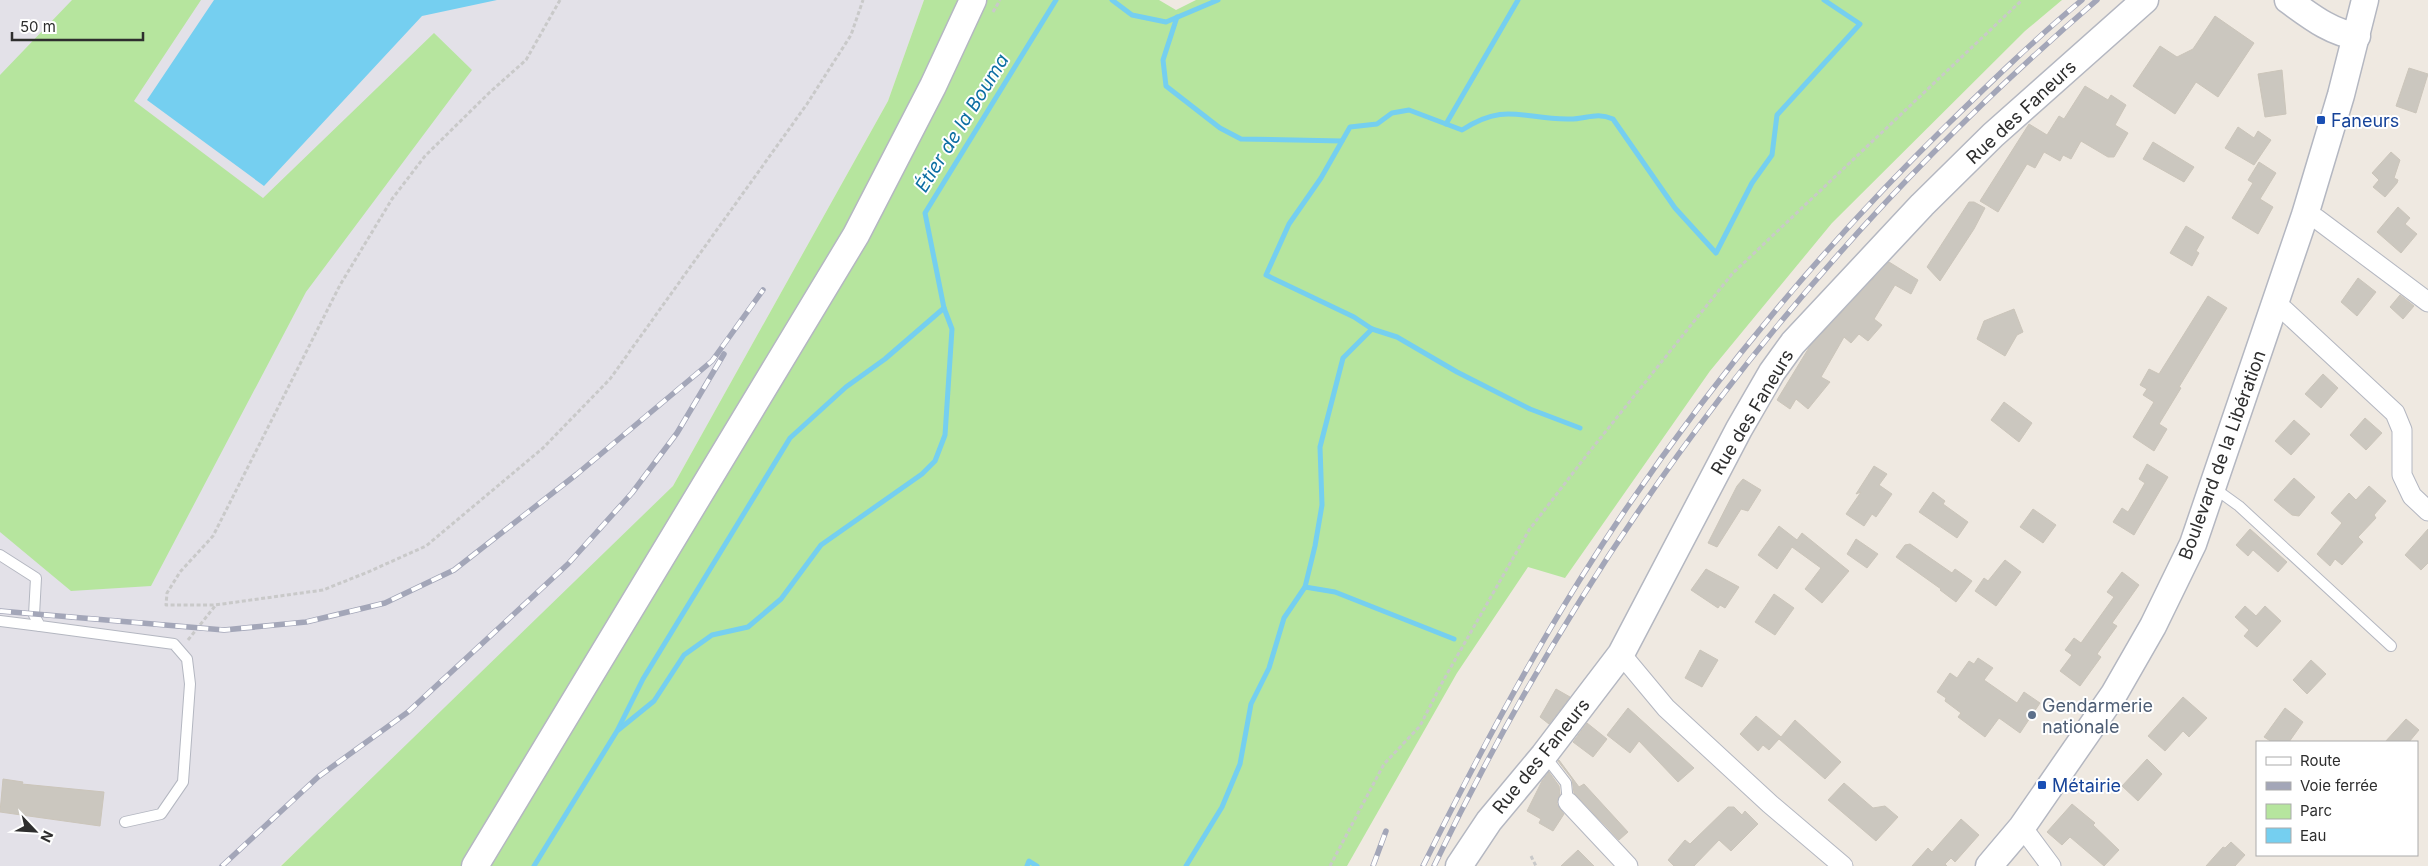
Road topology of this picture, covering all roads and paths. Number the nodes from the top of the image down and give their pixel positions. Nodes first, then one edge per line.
1 (560, 0) edge
2 (862, 0) edge
3 (973, 0) edge
4 (2022, 0) edge
5 (2145, 0) edge
6 (2288, 0) edge
7 (2365, 0) edge
8 (2357, 36) junction
9 (2305, 215) junction
10 (2428, 302) edge
11 (2274, 306) junction
12 (2213, 488) junction
13 (2428, 511) edge
14 (0, 555) edge
15 (215, 605) junction
16 (0, 621) edge
17 (40, 626) junction
18 (2391, 646) dead end
19 (180, 650) junction
20 (1621, 654) junction
21 (1544, 755) junction
22 (1568, 802) joint
23 (125, 822) dead end
24 (2022, 827) junction
25 (1531, 856) dead end
26 (475, 866) edge
27 (1330, 866) edge
28 (1459, 866) edge
29 (1536, 866) edge
30 (1628, 866) edge
31 (1843, 866) edge
32 (1989, 866) edge
33 (2051, 866) edge

1 - 15 path
2 - 15 path
3 - 26 street
4 - 27 path
5 - 20 street, Rue des Faneurs
6 - 8 street
7 - 8 street, Boulevard de la Libération
8 - 9 street, Boulevard de la Libération
9 - 10 street
9 - 11 street, Boulevard de la Libération
11 - 12 street, Boulevard de la Libération
11 - 13 street
12 - 18 lane
12 - 24 street, Boulevard de la Libération
14 - 17 lane
15 - 19 path
16 - 17 lane
17 - 19 lane
19 - 23 lane
20 - 21 street, Rue des Faneurs
20 - 31 street
21 - 22 lane
21 - 28 street, Rue des Faneurs
22 - 30 street
24 - 32 street, Boulevard de la Libération
24 - 33 street
25 - 29 path

